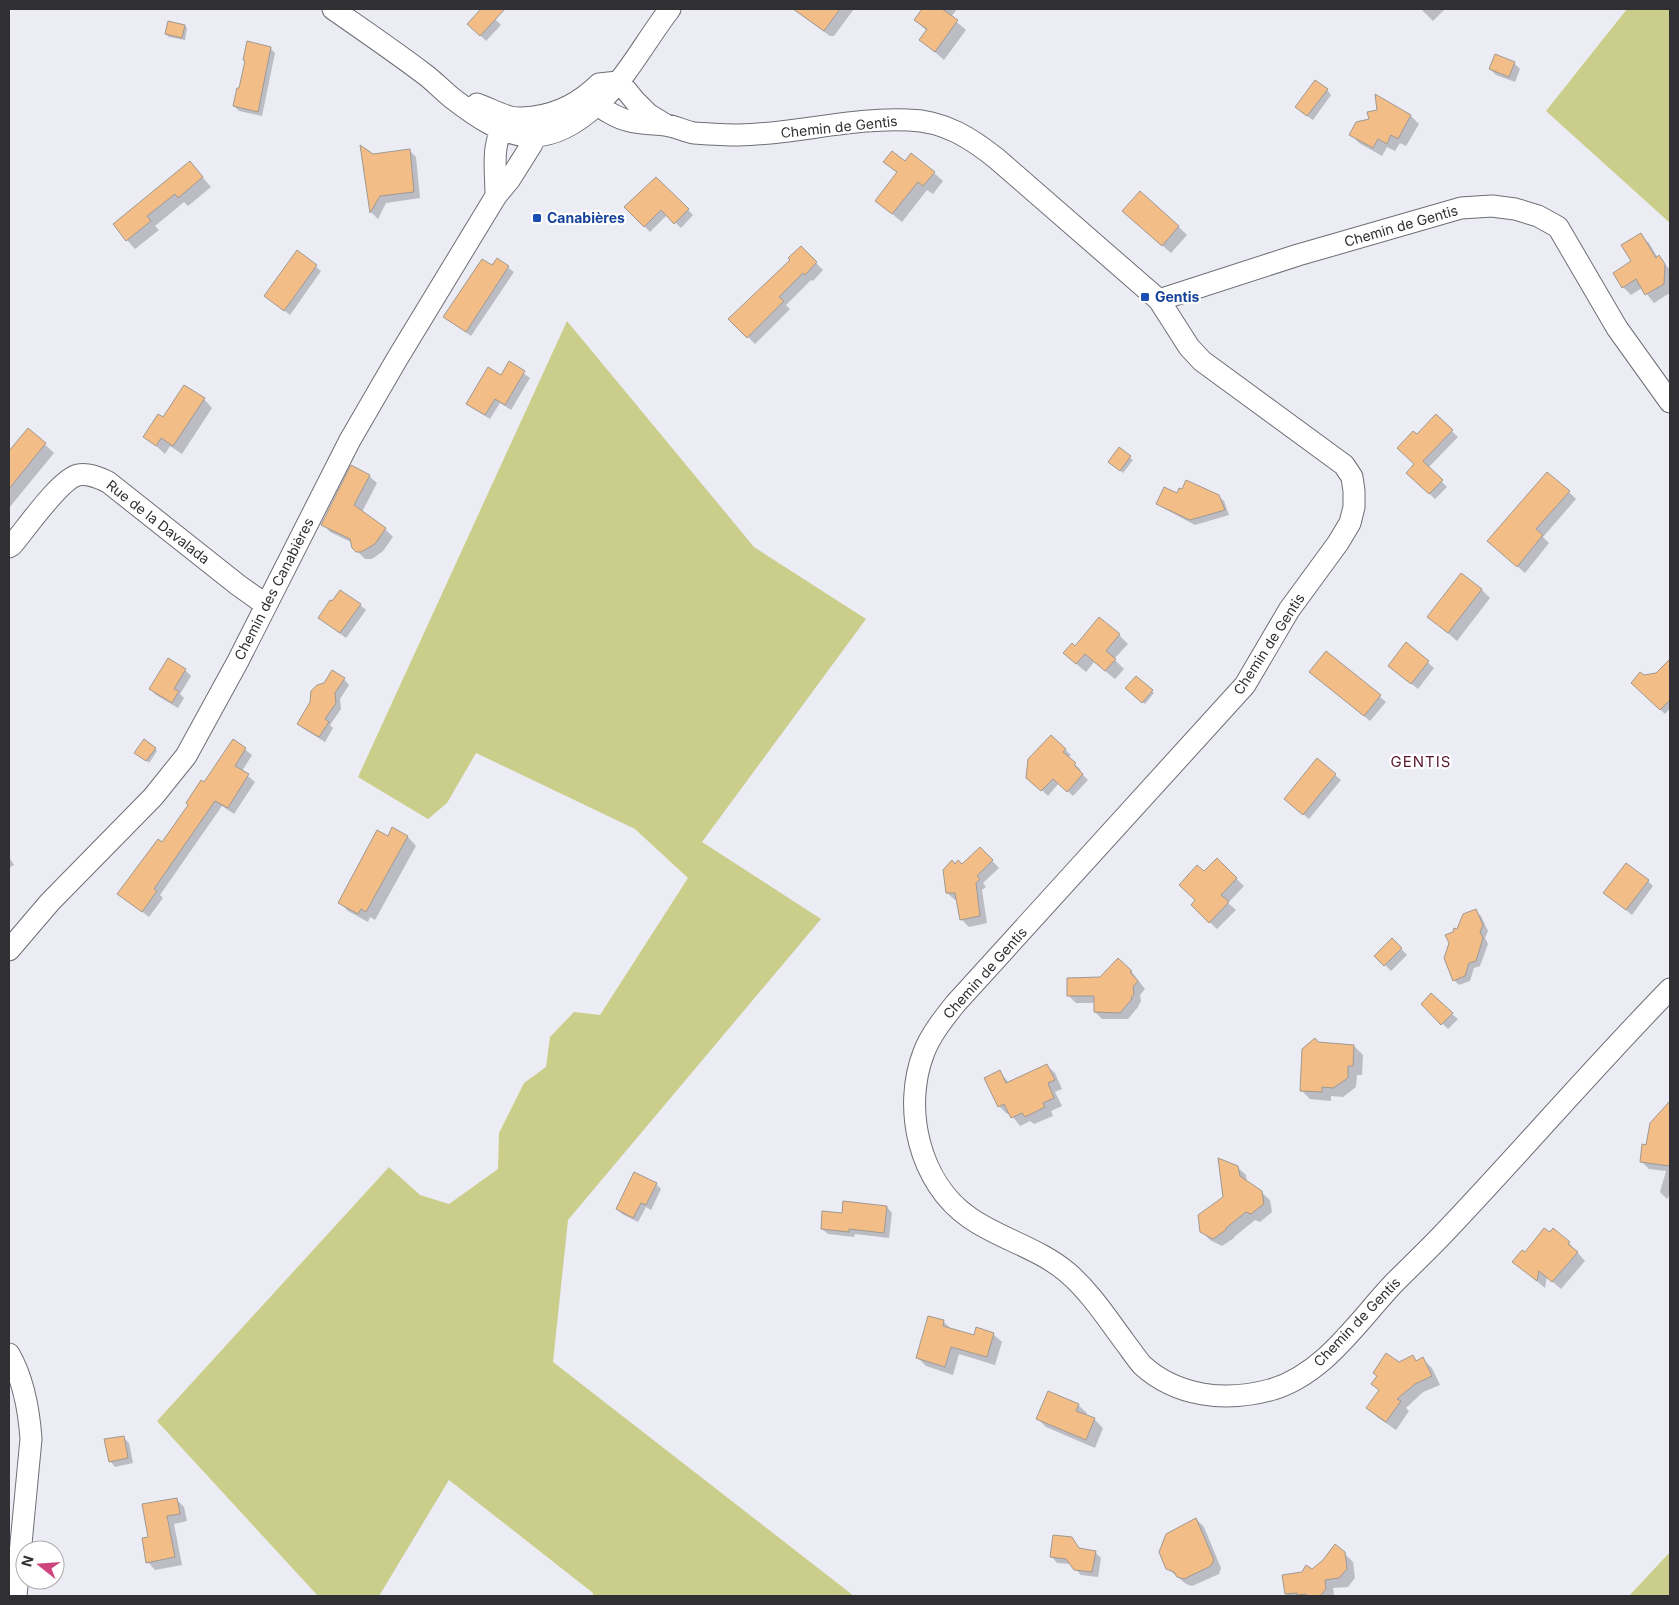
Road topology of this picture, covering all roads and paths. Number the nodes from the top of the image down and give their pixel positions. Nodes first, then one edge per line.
1 (333, 9) edge
2 (663, 17) edge
3 (606, 90) junction
4 (517, 125) junction
5 (666, 125) junction
6 (496, 196) junction
7 (1159, 300) junction
8 (1670, 402) edge
9 (9, 547) edge
10 (266, 605) junction
11 (9, 950) edge
12 (1670, 989) edge
13 (9, 1354) edge
14 (16, 1596) edge

1 - 4 street
2 - 3 street
3 - 4 street
3 - 5 street, Chemin de Gentis
3 - 5 street, Chemin de Gentis
4 - 6 street
4 - 6 street, Chemin des Canabières
5 - 7 street, Chemin de Gentis
6 - 10 street, Chemin des Canabières
7 - 8 street, Chemin de Gentis
7 - 12 street, Chemin de Gentis
9 - 10 street, Rue de la Davalada
10 - 11 street, Chemin des Canabières
13 - 14 street

